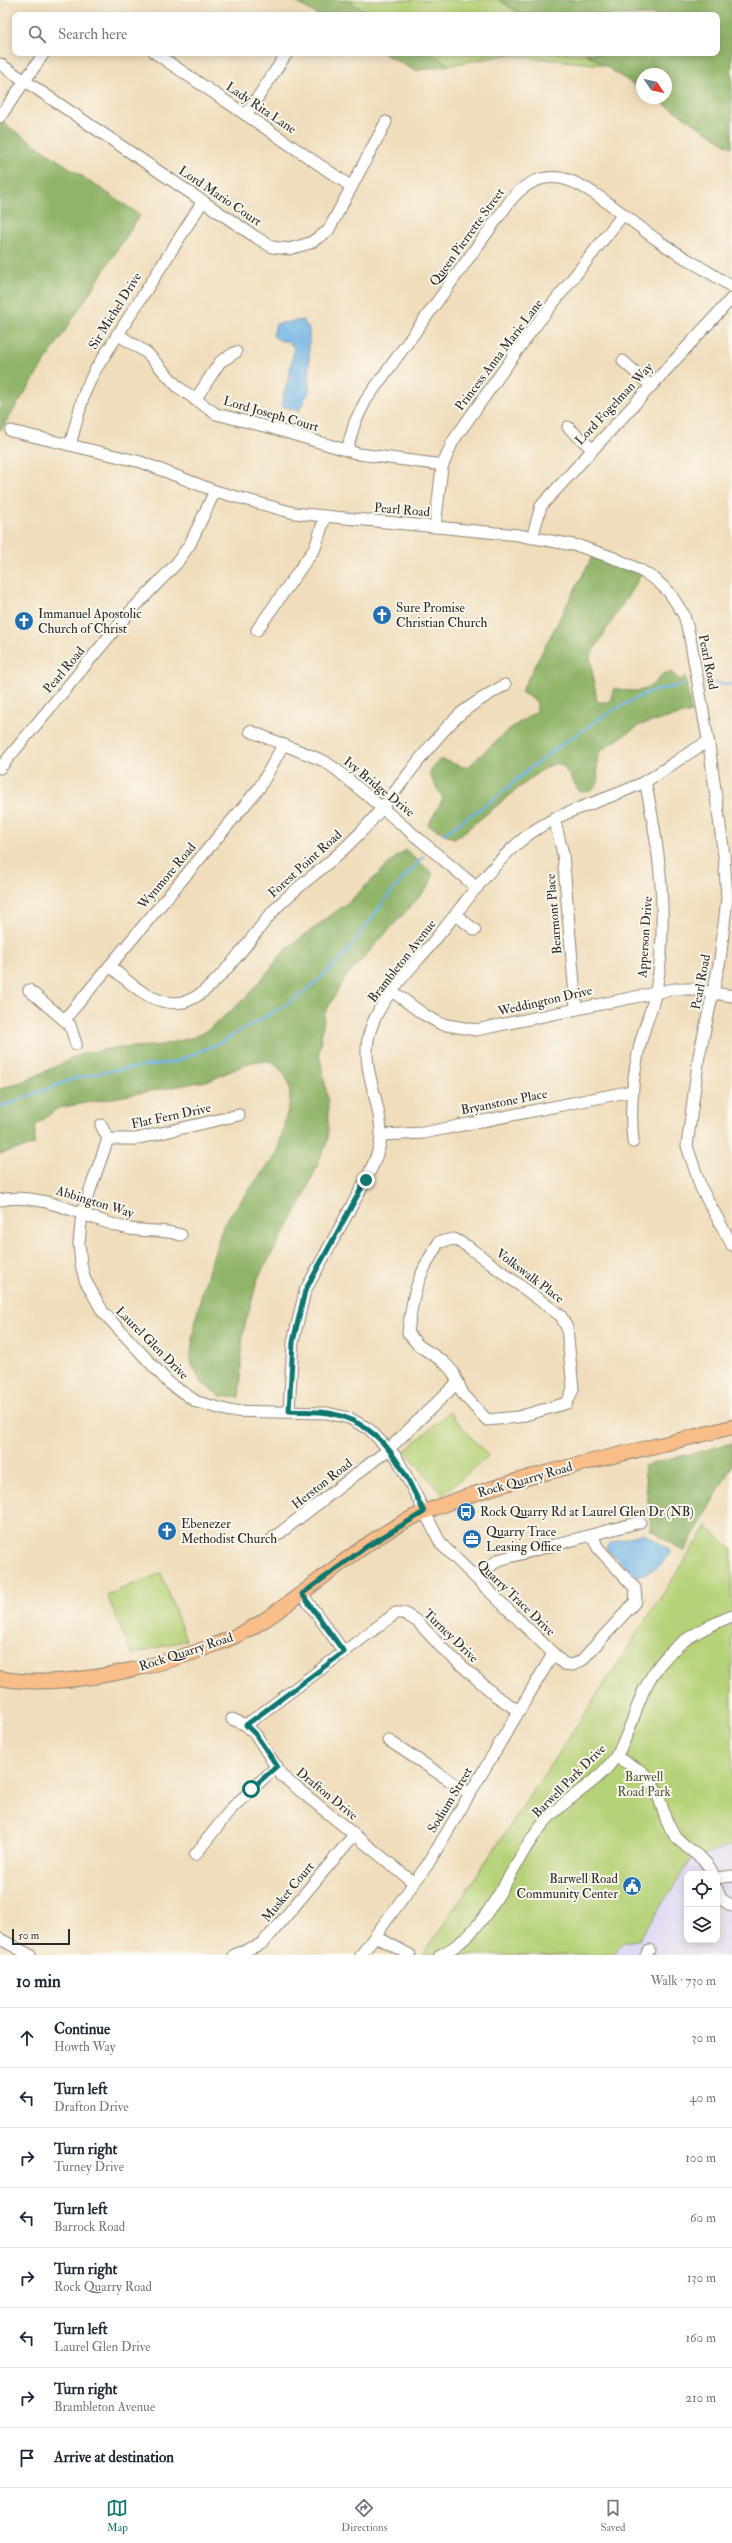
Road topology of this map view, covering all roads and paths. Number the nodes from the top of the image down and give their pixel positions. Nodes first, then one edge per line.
1 (42, 56) edge
2 (159, 56) edge
3 (285, 56) edge
4 (0, 64) edge
5 (25, 80) junction
6 (246, 114) junction
7 (0, 118) edge
8 (386, 122) dead end
9 (352, 187) junction
10 (203, 201) junction
11 (622, 216) junction
12 (732, 287) edge
13 (732, 298) edge
14 (117, 334) junction
15 (236, 352) dead end
16 (623, 360) dead end
17 (650, 386) junction
18 (195, 400) junction
19 (568, 428) dead end
20 (11, 431) dead end
21 (70, 445) junction
22 (592, 449) junction
23 (347, 450) junction
24 (443, 465) junction
25 (215, 491) junction
26 (325, 517) junction
27 (435, 527) junction
28 (532, 538) junction
29 (257, 630) dead end
30 (505, 685) dead end
31 (250, 731) dead end
32 (708, 742) junction
33 (283, 745) junction
34 (0, 768) edge
35 (645, 781) junction
36 (383, 806) junction
37 (554, 818) junction
38 (477, 888) junction
39 (456, 915) junction
40 (475, 930) dead end
41 (110, 966) junction
42 (29, 990) dead end
43 (392, 991) junction
44 (655, 992) junction
45 (714, 993) junction
46 (732, 996) edge
47 (576, 1008) junction
48 (65, 1019) junction
49 (76, 1044) dead end
50 (632, 1091) junction
51 (239, 1115) dead end
52 (101, 1125) dead end
53 (381, 1135) junction
54 (108, 1139) junction
55 (633, 1142) dead end
56 (0, 1200) edge
57 (82, 1213) junction
58 (181, 1235) dead end
59 (732, 1245) edge
60 (458, 1382) junction
61 (289, 1411) junction
62 (732, 1427) edge
63 (389, 1449) junction
64 (424, 1512) junction
65 (640, 1522) dead end
66 (592, 1535) junction
67 (272, 1539) dead end
68 (476, 1578) junction
69 (302, 1594) junction
70 (732, 1616) edge
71 (344, 1652) junction
72 (553, 1654) junction
73 (0, 1678) edge
74 (519, 1711) junction
75 (232, 1719) dead end
76 (246, 1725) junction
77 (388, 1740) dead end
78 (616, 1757) junction
79 (277, 1766) junction
80 (470, 1794) junction
81 (354, 1834) junction
82 (195, 1855) dead end
83 (711, 1871) edge
84 (732, 1876) edge
85 (720, 1878) edge
86 (414, 1883) junction
87 (720, 1896) edge
88 (732, 1906) edge
89 (375, 1936) junction
90 (0, 1939) edge
91 (30, 1955) edge
92 (234, 1955) edge
93 (361, 1955) edge
94 (410, 1955) edge
95 (440, 1955) edge

1 - 5 street
2 - 6 street, Lady Rita Lane
3 - 6 street
4 - 5 street, Lord Mario Court
5 - 7 street
5 - 10 street, Lord Mario Court
6 - 9 street, Lady Rita Lane
8 - 9 street, Lord Mario Court
9 - 10 street, Lord Mario Court
10 - 14 street, Sir Michel Drive
11 - 12 street, Queen Pierrette Street
11 - 23 street, Queen Pierrette Street
11 - 24 street, Princess Anna Marie Lane
13 - 17 street, Lord Fogelman Way
14 - 18 street, Lord Joseph Court
14 - 21 street, Sir Michel Drive
15 - 18 street
16 - 17 street
17 - 22 street, Lord Fogelman Way
18 - 23 street, Lord Joseph Court
19 - 22 street
20 - 21 street, Pearl Road
21 - 25 street, Pearl Road
22 - 28 street, Lord Fogelman Way
23 - 24 street, Lord Joseph Court
24 - 27 street, Princess Anna Marie Lane
25 - 26 street, Pearl Road
25 - 34 street, Pearl Road
26 - 27 street, Pearl Road
26 - 29 street
27 - 28 street, Pearl Road
28 - 32 street, Pearl Road
30 - 36 street, Forest Point Road
31 - 33 street, Ivy Bridge Drive
32 - 35 street, Brambleton Avenue
32 - 45 street, Pearl Road
33 - 36 street, Ivy Bridge Drive
33 - 41 street, Wynmore Road
35 - 37 street, Brambleton Avenue
35 - 44 street, Apperson Drive
36 - 38 street, Ivy Bridge Drive
36 - 41 street, Forest Point Road
37 - 38 street, Brambleton Avenue
37 - 47 street, Bearmont Place
38 - 39 street, Brambleton Avenue
39 - 40 street
39 - 43 street, Brambleton Avenue
41 - 48 street, Wynmore Road
42 - 48 street
43 - 47 street, Weddington Drive
43 - 53 street, Brambleton Avenue
44 - 45 street, Weddington Drive
44 - 47 street, Weddington Drive
44 - 50 street, Apperson Drive
45 - 46 street, Weddington Drive
45 - 59 street, Pearl Road
48 - 49 street
50 - 53 street, Bryanstone Place
50 - 55 street, Apperson Drive
51 - 54 street, Flat Fern Drive
52 - 54 street
53 - 61 street, Brambleton Avenue
54 - 57 street, Laurel Glen Drive
56 - 57 street, Abbington Way
57 - 58 street, Abbington Way
57 - 61 street, Laurel Glen Drive
60 - 60 street, Volkswalk Place
60 - 63 street, Herston Road
61 - 63 street, Laurel Glen Drive
62 - 64 main road, Rock Quarry Road
63 - 64 street, Laurel Glen Drive
63 - 67 street, Herston Road
64 - 68 street, Quarry Trace Drive
64 - 69 main road, Rock Quarry Road
65 - 66 street
66 - 68 street
66 - 72 street, Quarry Trace Drive
68 - 72 street, Quarry Trace Drive
69 - 71 street
69 - 73 main road, Rock Quarry Road
70 - 78 street, Barwell Park Drive
71 - 74 street, Turney Drive
71 - 76 street, Turney Drive
72 - 74 street, Sodium Street
74 - 80 street, Sodium Street
75 - 76 street, Drafton Drive
76 - 79 street, Drafton Drive
77 - 80 street
78 - 83 street
78 - 95 street, Barwell Park Drive
79 - 81 street, Drafton Drive
79 - 82 street
80 - 86 street, Sodium Street
81 - 86 street, Drafton Drive
81 - 92 street, Musket Court
84 - 85 street
86 - 89 street, Sodium Street
87 - 88 street
89 - 93 street, Sodium Street
89 - 94 street
90 - 91 street

